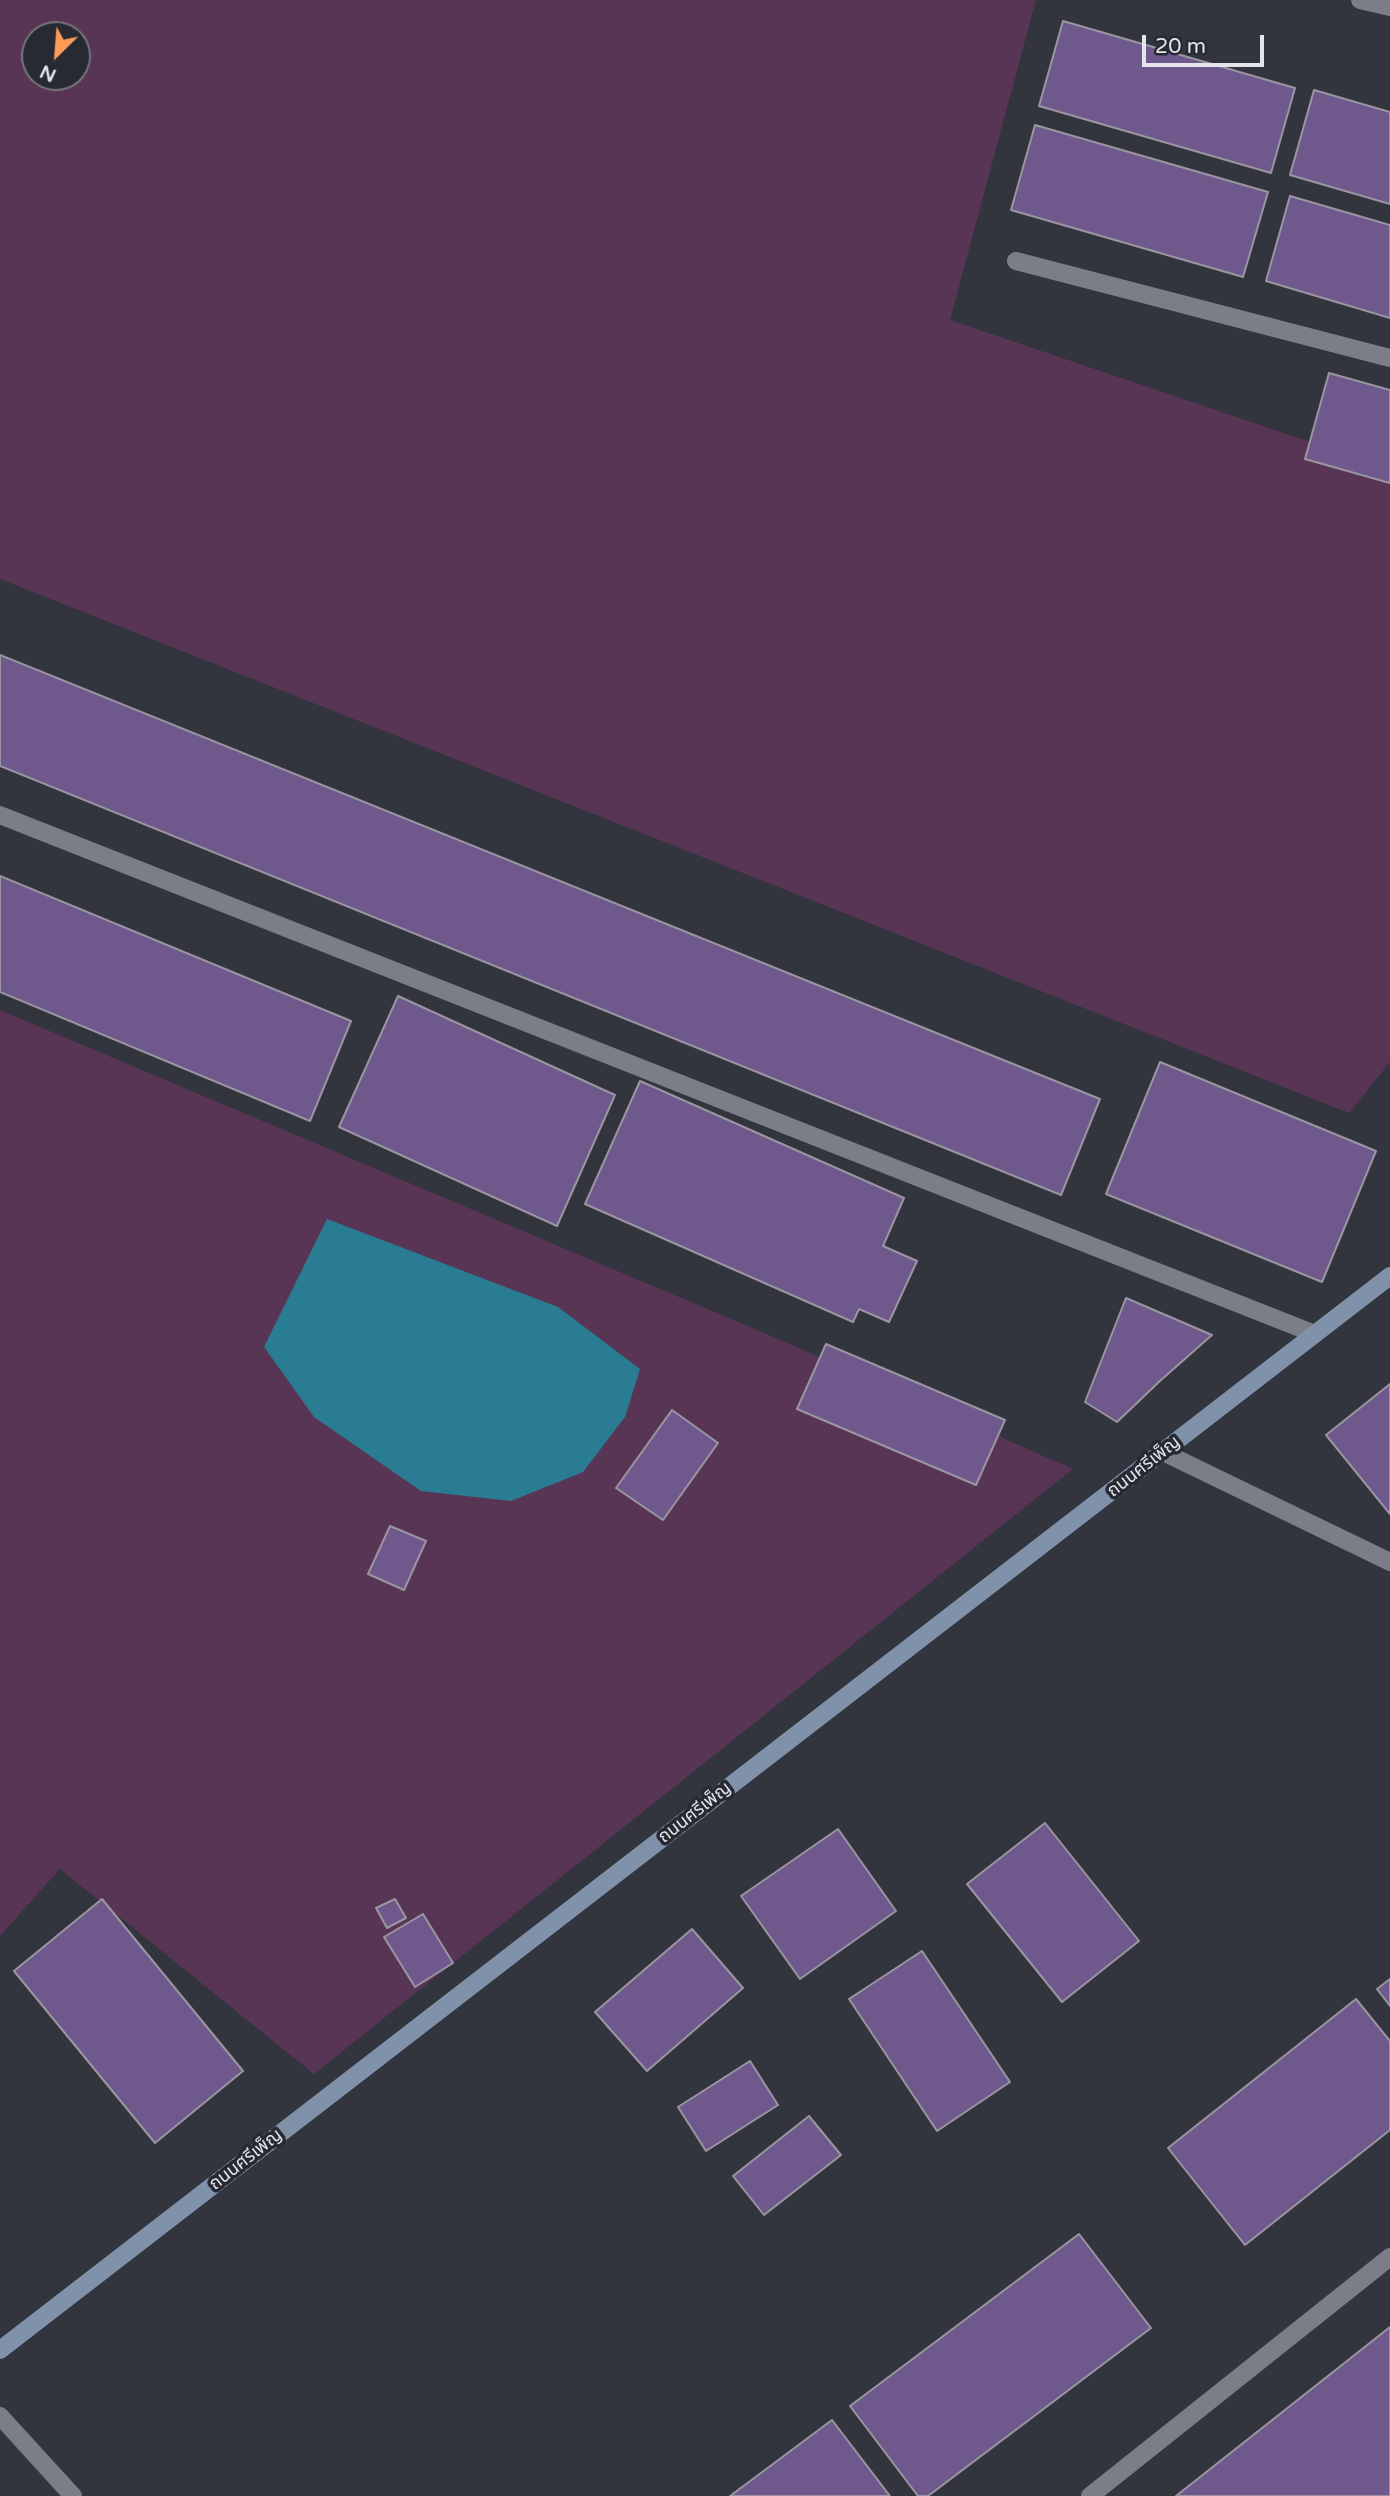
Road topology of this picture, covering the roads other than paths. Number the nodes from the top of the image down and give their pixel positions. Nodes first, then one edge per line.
1 (1360, 0) edge
2 (1390, 7) edge
3 (1016, 261) dead end
4 (1390, 358) edge
5 (0, 815) edge
6 (1390, 1276) edge
7 (1315, 1334) junction
8 (1163, 1452) junction
9 (1390, 1562) edge
10 (1390, 2257) edge
11 (0, 2350) edge
12 (0, 2416) edge
13 (73, 2496) edge
14 (1090, 2496) edge

1 - 2 street
3 - 4 street
5 - 7 street
6 - 7 main road, ถนนศรีเพ็ญ
7 - 8 main road, ถนนศรีเพ็ญ
8 - 9 street
8 - 11 main road, ถนนศรีเพ็ญ
10 - 14 street
12 - 13 street

